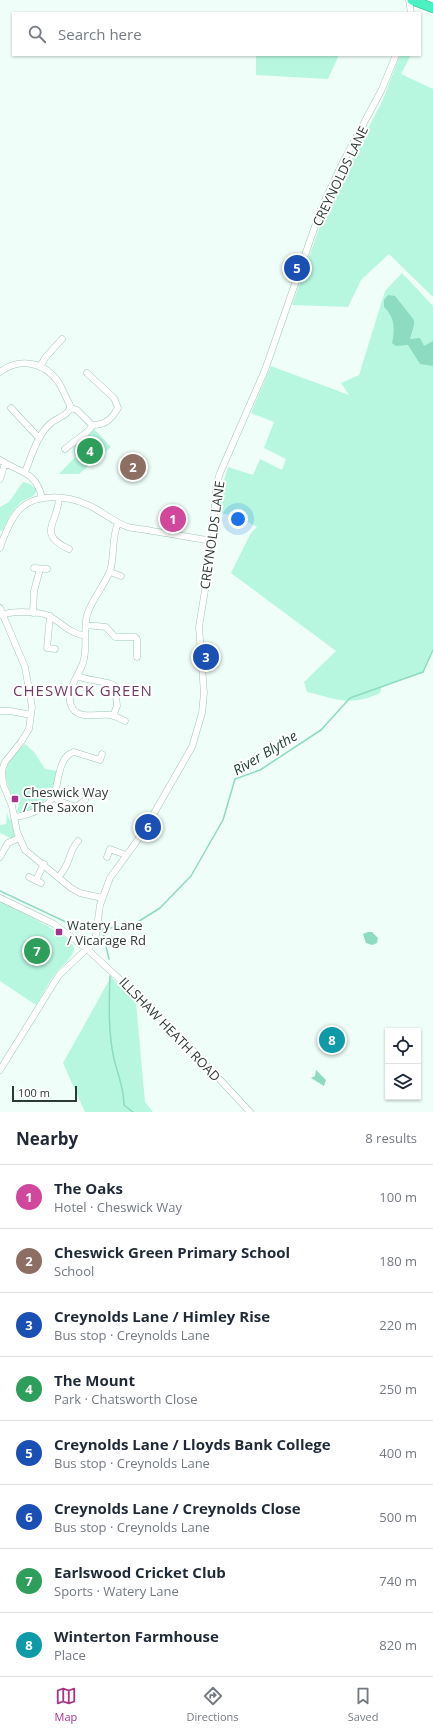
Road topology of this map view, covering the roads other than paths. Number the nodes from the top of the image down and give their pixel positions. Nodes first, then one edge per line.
1 (414, 1) edge
2 (433, 8) edge
3 (412, 12) edge
4 (396, 56) edge
5 (62, 339) dead end
6 (40, 367) junction
7 (0, 372) edge
8 (87, 373) dead end
9 (11, 408) dead end
10 (71, 408) junction
11 (92, 425) junction
12 (39, 438) junction
13 (65, 449) dead end
14 (2, 461) edge
15 (25, 472) junction
16 (0, 479) edge
17 (42, 498) junction
18 (59, 498) junction
19 (118, 523) junction
20 (213, 541) junction
21 (0, 548) edge
22 (69, 549) dead end
23 (47, 569) dead end
24 (110, 572) junction
25 (121, 576) dead end
26 (0, 608) edge
27 (33, 613) junction
28 (2, 615) junction
29 (50, 616) junction
30 (86, 625) junction
31 (85, 636) junction
32 (55, 649) dead end
33 (137, 657) dead end
34 (77, 676) junction
35 (0, 711) edge
36 (31, 715) junction
37 (113, 716) junction
38 (125, 721) dead end
39 (102, 754) dead end
40 (1, 774) edge
41 (54, 797) junction
42 (86, 800) dead end
43 (14, 817) junction
44 (19, 838) junction
45 (78, 841) dead end
46 (126, 855) junction
47 (0, 857) edge
48 (107, 857) dead end
49 (44, 864) junction
50 (59, 876) junction
51 (35, 880) dead end
52 (0, 898) edge
53 (102, 898) junction
54 (87, 948) junction
55 (0, 1070) edge
56 (250, 1112) edge

1 - 2 highway
1 - 3 street
4 - 20 street, CREYNOLDS LANE
5 - 6 street
6 - 7 street
6 - 10 street
8 - 11 street
9 - 12 street
10 - 11 street
10 - 12 street
11 - 13 street
12 - 15 street
14 - 15 street
14 - 16 street
15 - 17 street
17 - 18 street
17 - 21 street
18 - 19 street
18 - 22 street
19 - 20 street
19 - 24 street
20 - 46 street, CREYNOLDS LANE
23 - 27 street
24 - 25 street
24 - 30 street
26 - 28 street
27 - 28 street
27 - 29 street
28 - 36 street
29 - 31 street
29 - 32 street
30 - 31 street
30 - 33 street
31 - 34 street
34 - 37 street
34 - 37 street
35 - 36 street
36 - 40 street
37 - 38 street
39 - 41 street
40 - 43 street
41 - 42 street
41 - 43 street
43 - 44 street
44 - 47 street
44 - 49 street
45 - 50 street
46 - 48 street
46 - 53 street, CREYNOLDS LANE
49 - 50 street
49 - 51 street
50 - 53 street
52 - 54 street, ILLSHAW HEATH ROAD
53 - 54 street, CREYNOLDS LANE
54 - 55 street, CREYNOLDS LANE
54 - 56 street, ILLSHAW HEATH ROAD

